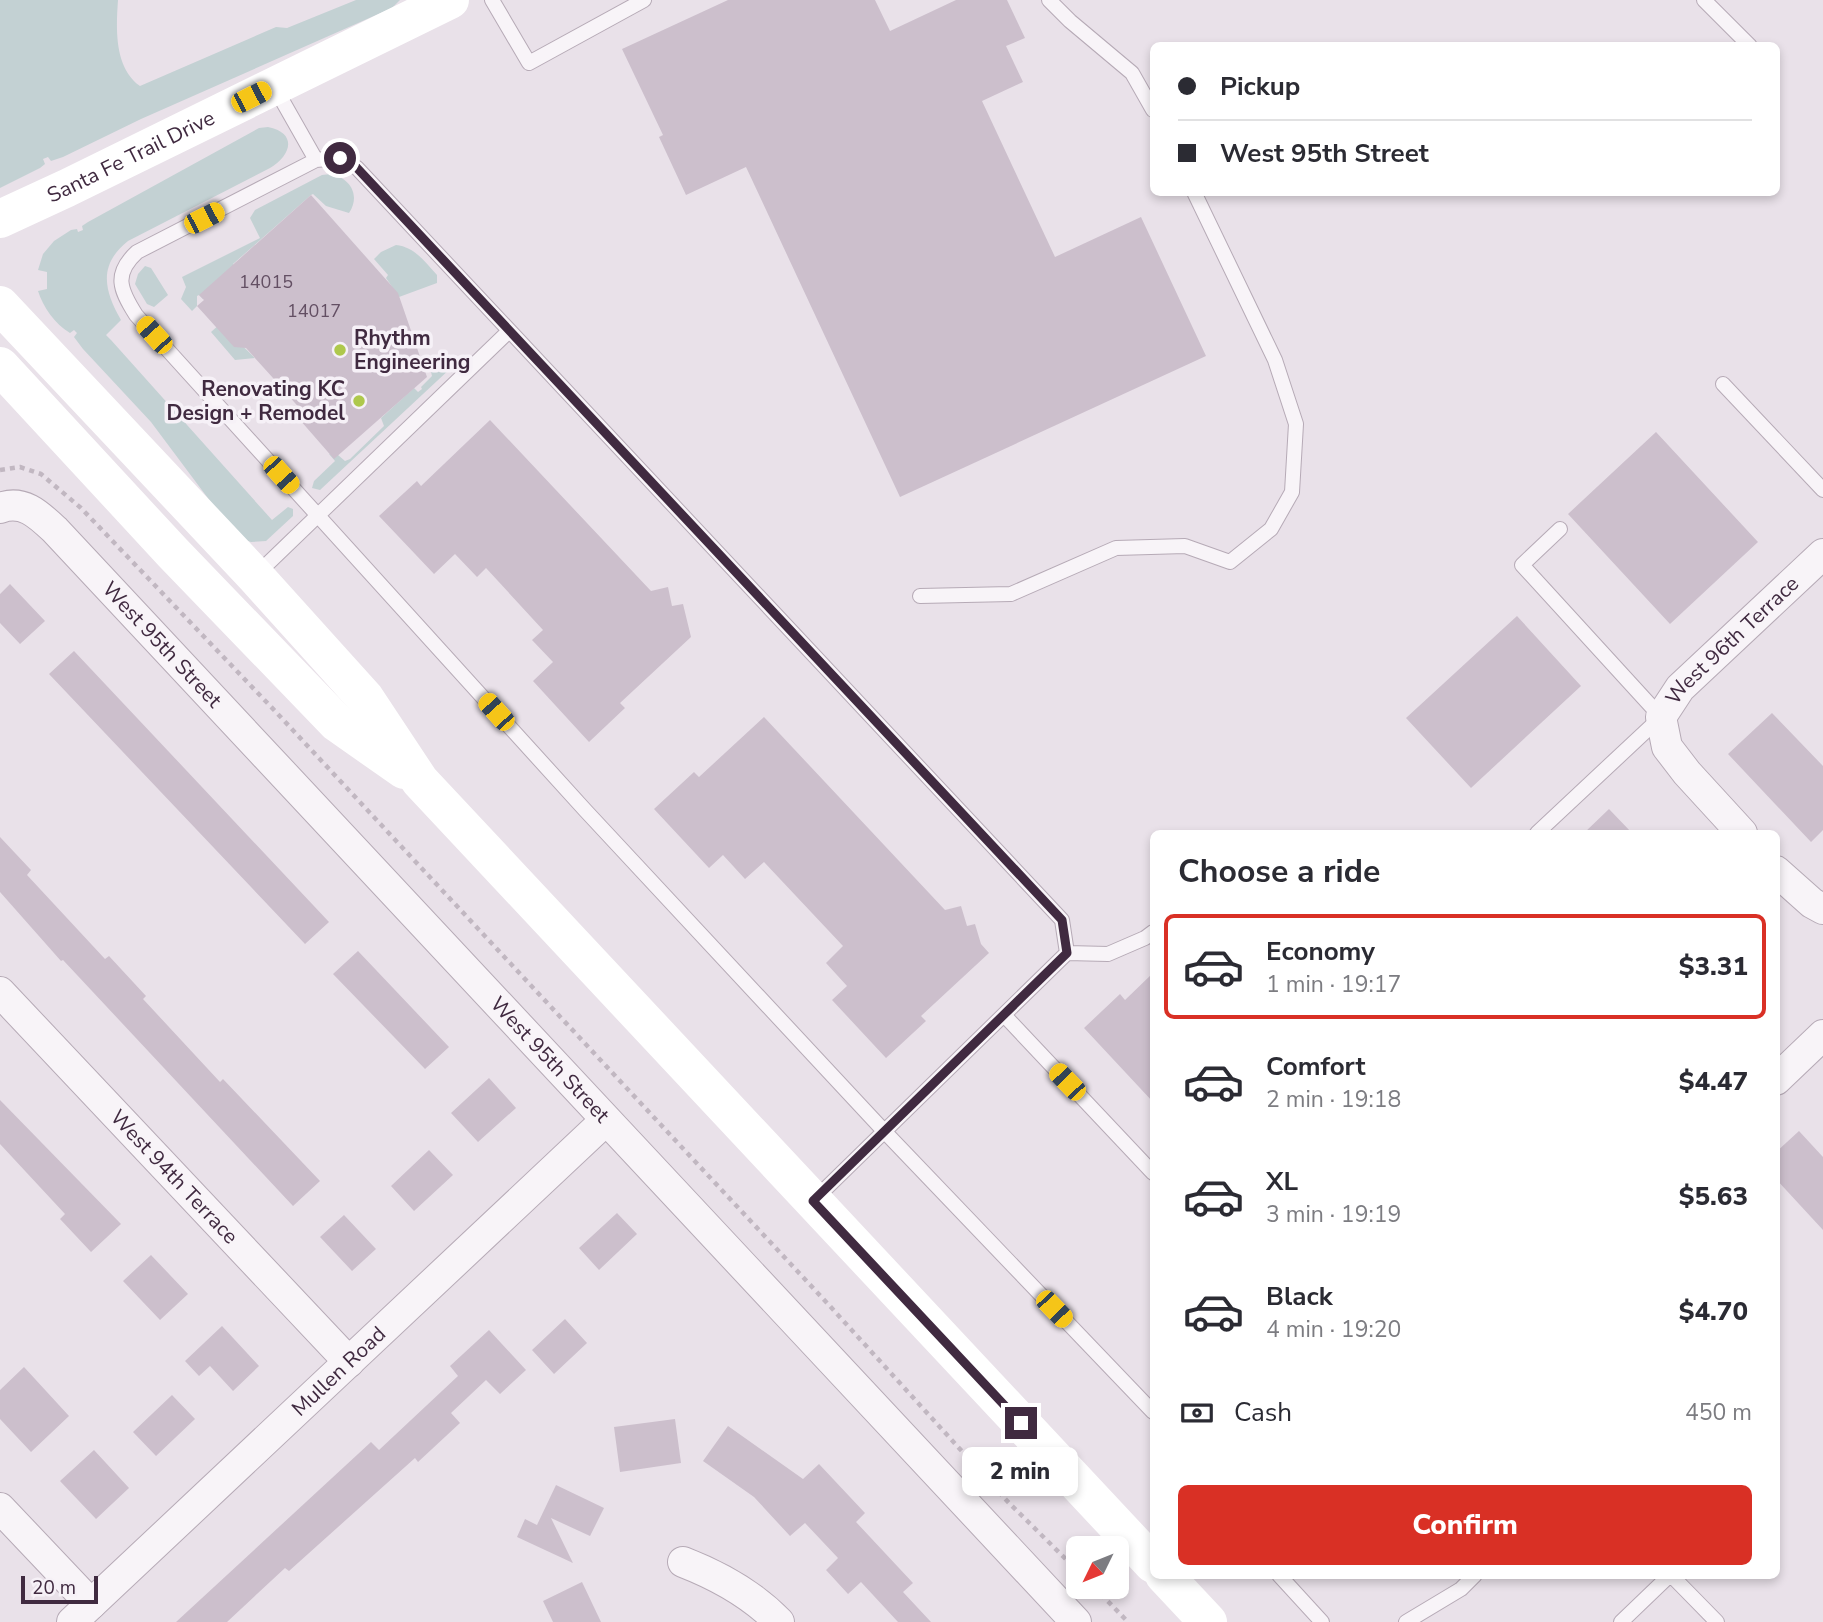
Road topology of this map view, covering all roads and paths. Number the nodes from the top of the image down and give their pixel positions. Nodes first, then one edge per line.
1 (492, 0) edge
2 (645, 0) edge
3 (1049, 0) edge
4 (1704, 0) edge
5 (444, 2) edge
6 (1745, 42) edge
7 (274, 85) junction
8 (1150, 105) edge
9 (316, 160) junction
10 (1196, 196) edge
11 (0, 219) edge
12 (0, 304) edge
13 (509, 332) junction
14 (0, 366) edge
15 (1723, 384) dead end
16 (0, 470) edge
17 (1823, 491) edge
18 (8, 507) edge
19 (317, 515) junction
20 (1560, 528) dead end
21 (1823, 554) edge
22 (255, 576) junction
23 (920, 596) dead end
24 (1661, 717) junction
25 (420, 781) junction
26 (1540, 830) edge
27 (1739, 830) edge
28 (1780, 874) edge
29 (1819, 902) edge
30 (1150, 934) edge
31 (1067, 953) junction
32 (0, 992) edge
33 (1004, 1015) junction
34 (1823, 1036) edge
35 (1780, 1076) edge
36 (606, 1120) junction
37 (884, 1131) junction
38 (1150, 1170) edge
39 (813, 1201) junction
40 (349, 1362) junction
41 (1150, 1409) edge
42 (0, 1507) edge
43 (1066, 1560) edge
44 (1150, 1561) edge
45 (683, 1562) dead end
46 (1168, 1579) edge
47 (1283, 1579) edge
48 (1471, 1579) edge
49 (1666, 1579) edge
50 (1674, 1579) edge
51 (1107, 1600) edge
52 (82, 1613) edge
53 (779, 1622) edge
54 (1076, 1622) edge
55 (1128, 1622) edge
56 (1208, 1622) edge
57 (1322, 1622) edge
58 (1406, 1622) edge
59 (1621, 1622) edge
60 (1717, 1622) edge

1 - 2 lane
3 - 8 lane
4 - 6 lane
5 - 7 main road, Santa Fe Trail Drive
7 - 9 lane
7 - 11 main road, Santa Fe Trail Drive
9 - 13 lane
9 - 19 lane
10 - 23 lane
12 - 22 main road
13 - 19 lane
13 - 31 lane
14 - 25 main road
15 - 17 lane
16 - 43 path
18 - 36 street, West 95th Street
19 - 22 lane
19 - 37 lane
20 - 24 lane
21 - 24 street, West 96th Terrace
22 - 25 main road
24 - 26 lane
24 - 27 street, West 96th Terrace
25 - 39 main road
28 - 29 street
30 - 31 lane
31 - 33 lane
32 - 40 street, West 94th Terrace
33 - 37 lane
33 - 38 lane
34 - 35 street
36 - 40 street, Mullen Road
36 - 54 street, West 95th Street
37 - 39 lane
37 - 41 lane
39 - 44 main road
40 - 52 street, Mullen Road
42 - 52 street
45 - 53 street
46 - 56 main road
47 - 57 lane
48 - 58 lane
49 - 59 lane
50 - 60 lane
51 - 55 path

